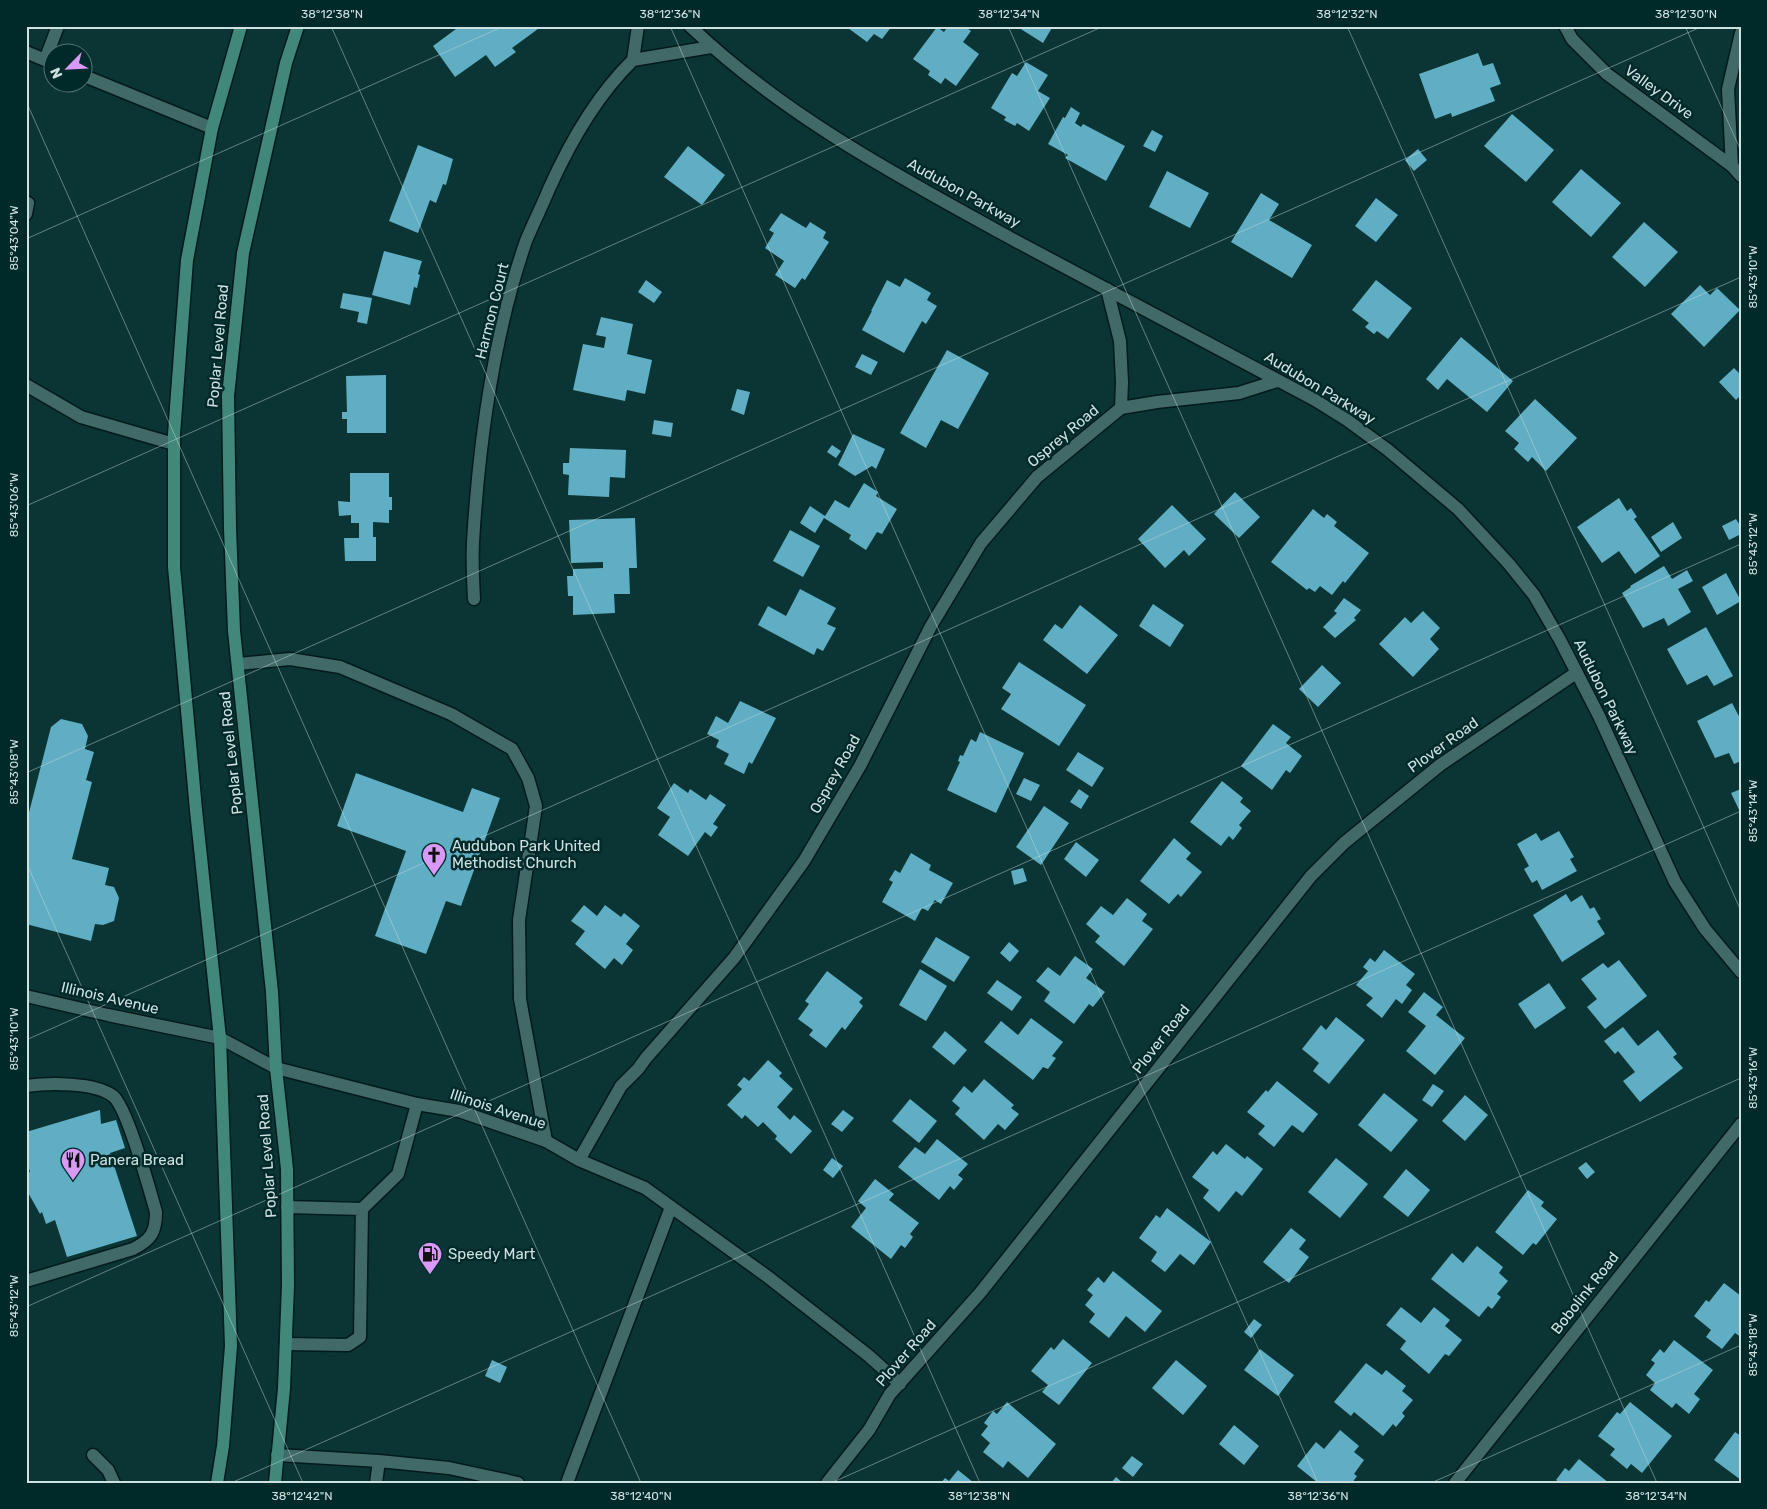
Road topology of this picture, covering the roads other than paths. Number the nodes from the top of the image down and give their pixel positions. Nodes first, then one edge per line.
1 (58, 26) edge
2 (240, 26) edge
3 (298, 26) edge
4 (638, 26) edge
5 (690, 26) edge
6 (1565, 26) edge
7 (1741, 33) edge
8 (54, 42) edge
9 (711, 46) junction
10 (26, 52) edge
11 (42, 59) edge
12 (633, 60) junction
13 (92, 79) edge
14 (212, 128) junction
15 (1732, 166) junction
16 (1741, 176) edge
17 (26, 202) edge
18 (26, 214) edge
19 (1107, 289) junction
20 (1277, 380) junction
21 (26, 385) edge
22 (1121, 408) junction
23 (174, 444) junction
24 (474, 599) dead end
25 (238, 664) junction
26 (1576, 673) junction
27 (1741, 972) edge
28 (26, 996) edge
29 (220, 1038) junction
30 (276, 1068) junction
31 (26, 1086) edge
32 (417, 1104) junction
33 (1741, 1124) edge
34 (546, 1141) junction
35 (579, 1160) junction
36 (287, 1207) junction
37 (671, 1207) junction
38 (362, 1209) junction
39 (26, 1281) edge
40 (286, 1344) junction
41 (900, 1384) junction
42 (93, 1455) dead end
43 (277, 1455) junction
44 (379, 1462) junction
45 (114, 1483) edge
46 (217, 1483) edge
47 (275, 1483) edge
48 (376, 1483) edge
49 (518, 1483) edge
50 (567, 1483) edge
51 (827, 1483) edge
52 (1455, 1483) edge

1 - 8 street
2 - 14 main road
3 - 25 main road, Poplar Level Road
4 - 12 street
5 - 9 street, Audubon Parkway
6 - 15 street, Valley Drive
7 - 15 street
9 - 12 street
9 - 19 street, Audubon Parkway
10 - 11 street
12 - 24 street, Harmon Court
13 - 14 street
14 - 23 main road
15 - 16 street, Valley Drive
17 - 18 street
19 - 20 street, Audubon Parkway
19 - 22 street, Osprey Road
20 - 22 street, Osprey Road
20 - 26 street, Audubon Parkway
21 - 23 street
22 - 35 street, Osprey Road
23 - 29 main road
25 - 30 main road, Poplar Level Road
25 - 34 street
26 - 27 street, Audubon Parkway
26 - 41 street, Plover Road
28 - 29 street, Illinois Avenue
29 - 30 street, Illinois Avenue
29 - 46 main road
30 - 32 street, Illinois Avenue
30 - 36 main road, Poplar Level Road
31 - 39 street
32 - 34 street, Illinois Avenue
32 - 38 street
33 - 52 street, Bobolink Road
34 - 35 street, Illinois Avenue
35 - 37 street, Illinois Avenue
36 - 38 street
36 - 40 main road, Poplar Level Road
37 - 41 street, Illinois Avenue
37 - 50 street
38 - 40 street
40 - 43 main road, Poplar Level Road
41 - 51 street, Plover Road
42 - 45 street
43 - 44 street
43 - 47 main road, Poplar Level Road
44 - 48 street
44 - 49 street

